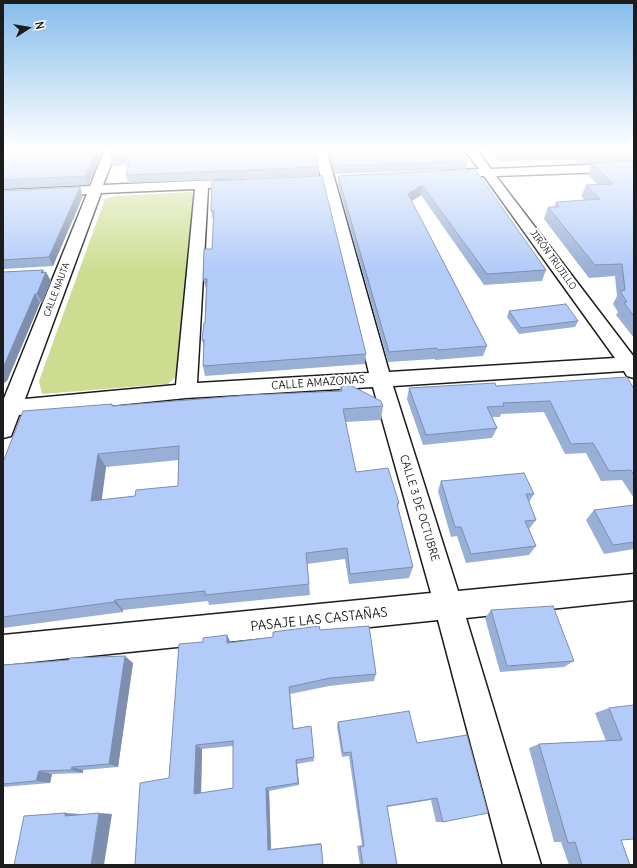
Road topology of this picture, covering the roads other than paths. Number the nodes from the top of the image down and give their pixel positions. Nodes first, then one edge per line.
1 (97, 190) junction
2 (106, 190) edge
3 (202, 190) edge
4 (331, 190) edge
5 (501, 190) edge
6 (3, 194) edge
7 (632, 366) edge
8 (381, 379) junction
9 (186, 391) junction
10 (7, 409) edge
11 (3, 430) edge
12 (634, 587) edge
13 (449, 607) junction
14 (3, 650) edge
15 (522, 865) edge

1 - 2 street
1 - 6 street
1 - 10 street, CALLE NAUTA
3 - 9 street
4 - 8 street, CALLE 3 DE OCTUBRE
5 - 7 street, JIRÓN TRUJILLO
7 - 8 street, CALLE AMAZONAS
8 - 9 street, CALLE AMAZONAS
8 - 13 street, CALLE 3 DE OCTUBRE
9 - 10 street, CALLE AMAZONAS
10 - 11 street, CALLE NAUTA
12 - 13 street, PASAJE LAS CASTAÑAS
13 - 14 street, PASAJE LAS CASTAÑAS
13 - 15 street, CALLE 3 DE OCTUBRE

